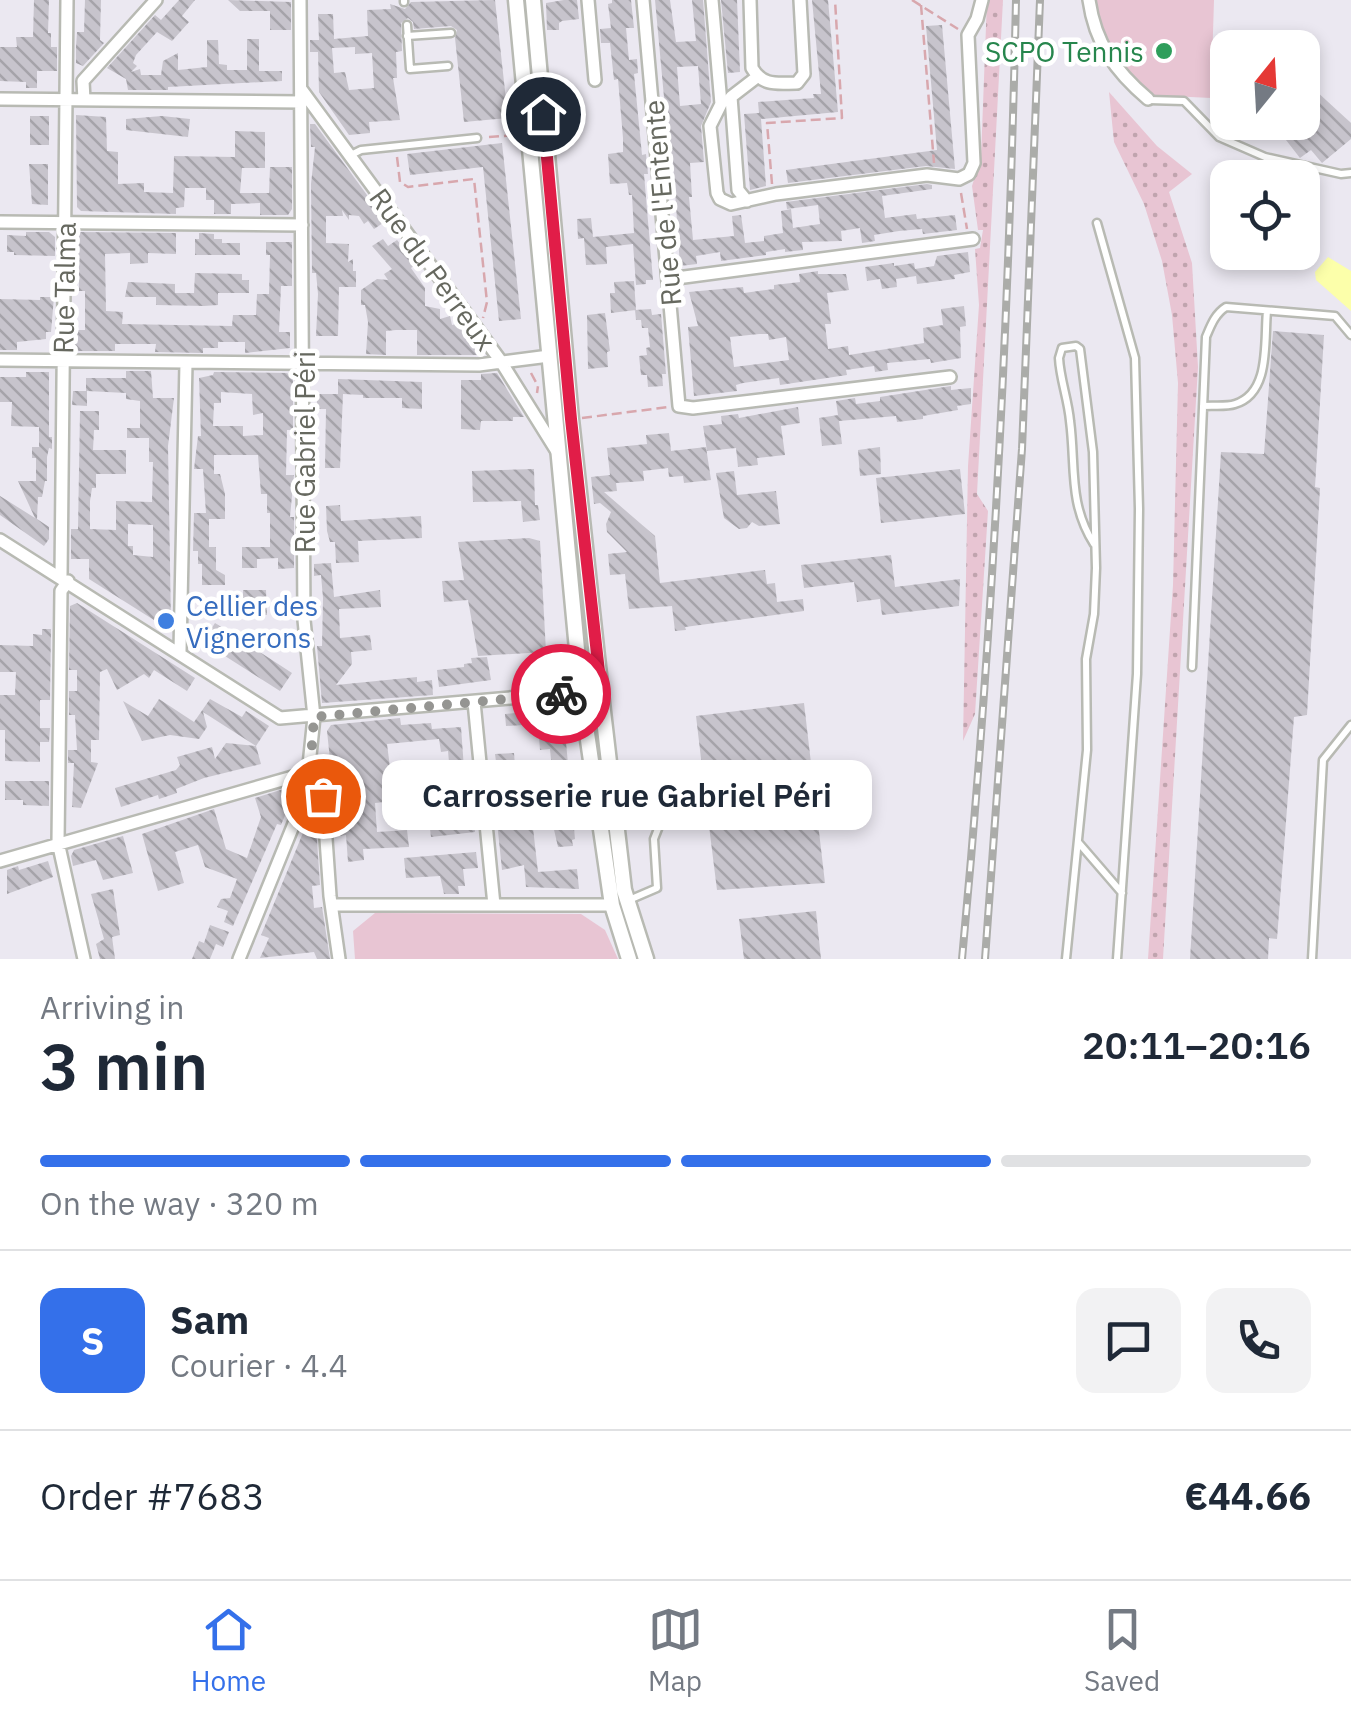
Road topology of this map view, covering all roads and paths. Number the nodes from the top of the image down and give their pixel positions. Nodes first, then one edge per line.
1 (66, 0) edge
2 (156, 0) edge
3 (300, 0) edge
4 (516, 0) edge
5 (533, 0) edge
6 (588, 0) edge
7 (642, 0) edge
8 (712, 0) edge
9 (750, 0) edge
10 (800, 0) edge
11 (835, 0) edge
12 (912, 0) edge
13 (982, 0) edge
14 (1088, 0) edge
15 (921, 5) junction
16 (406, 25) dead end
17 (451, 33) dead end
18 (968, 35) junction
19 (407, 36) junction
20 (448, 66) dead end
21 (66, 73) junction
22 (757, 77) junction
23 (84, 80) junction
24 (594, 80) dead end
25 (301, 96) junction
26 (0, 99) edge
27 (66, 100) junction
28 (84, 100) junction
29 (1148, 100) joint
30 (527, 134) junction
31 (477, 138) joint
32 (396, 145) junction
33 (350, 156) junction
34 (1351, 173) edge
35 (935, 176) junction
36 (959, 179) junction
37 (773, 195) junction
38 (747, 202) junction
39 (0, 222) edge
40 (65, 222) junction
41 (1097, 223) dead end
42 (302, 225) junction
43 (970, 235) joint
44 (669, 279) junction
45 (1267, 310) junction
46 (475, 326) junction
47 (1351, 335) edge
48 (548, 356) junction
49 (528, 358) junction
50 (0, 360) edge
51 (500, 360) junction
52 (63, 361) junction
53 (186, 363) junction
54 (304, 363) junction
55 (950, 377) dead end
56 (680, 406) junction
57 (1203, 406) junction
58 (534, 414) junction
59 (571, 419) junction
60 (558, 453) junction
61 (0, 540) edge
62 (1094, 544) junction
63 (64, 579) junction
64 (180, 651) junction
65 (1192, 667) dead end
66 (601, 690) junction
67 (581, 692) junction
68 (474, 702) junction
69 (314, 717) junction
70 (1351, 725) edge
71 (310, 772) junction
72 (689, 811) dead end
73 (1076, 840) junction
74 (58, 842) junction
75 (0, 861) edge
76 (1123, 894) junction
77 (628, 901) junction
78 (612, 904) junction
79 (334, 905) junction
80 (494, 905) junction
81 (84, 959) edge
82 (240, 959) edge
83 (339, 959) edge
84 (629, 959) edge
85 (646, 959) edge
86 (1066, 959) edge
87 (1117, 959) edge
88 (1312, 959) edge

1 - 21 street, Rue Talma
2 - 23 street
3 - 25 street, Rue Gabriel Péri
4 - 30 street
5 - 59 street
6 - 24 street
7 - 44 street, Rue de l'Entente
8 - 38 street
9 - 22 street
10 - 22 street
11 - 37 path
12 - 15 path
13 - 18 street
14 - 29 street
15 - 18 path
15 - 35 path
16 - 19 lane
17 - 19 lane
18 - 36 street
19 - 20 lane
21 - 23 street
21 - 27 street, Rue Talma
22 - 38 street
23 - 28 street
25 - 28 street
25 - 33 street, Rue du Perreux
25 - 42 street, Rue Gabriel Péri
26 - 27 street
27 - 28 street
27 - 40 street, Rue Talma
29 - 34 lane
30 - 31 path
30 - 48 street
31 - 32 lane
32 - 33 lane
32 - 46 path
33 - 46 street, Rue du Perreux
35 - 36 street
35 - 37 street
36 - 43 path
37 - 38 street
39 - 40 street
40 - 42 street
40 - 52 street, Rue Talma
41 - 76 lane
42 - 54 street, Rue Gabriel Péri
43 - 44 street
44 - 56 street, Rue de l'Entente
45 - 47 lane
45 - 57 lane
45 - 57 lane
46 - 51 street, Rue du Perreux
48 - 49 street
48 - 60 street
49 - 51 street
49 - 58 path
50 - 52 street
51 - 54 street
51 - 58 street, Rue du Perreux
52 - 53 street
52 - 63 street, Rue Talma
53 - 54 street
53 - 64 street
54 - 69 street, Rue Gabriel Péri
55 - 56 street
56 - 59 path
57 - 65 lane
58 - 60 street, Rue du Perreux
59 - 66 street
60 - 67 street
61 - 63 street
62 - 62 lane
62 - 73 lane
63 - 64 street
63 - 74 street, Rue Talma
64 - 69 street
66 - 67 street
66 - 77 street
67 - 68 street
67 - 78 street
68 - 69 street
68 - 80 street
69 - 71 street, Rue Gabriel Péri
70 - 88 lane
71 - 74 street
71 - 79 street, Rue Gabriel Péri
71 - 82 street
72 - 77 lane
73 - 76 lane
73 - 86 lane
74 - 75 street
74 - 81 street, Rue Talma
76 - 87 lane
77 - 85 street
78 - 80 street
78 - 84 street
79 - 80 street
79 - 83 street, Rue Gabriel Péri

